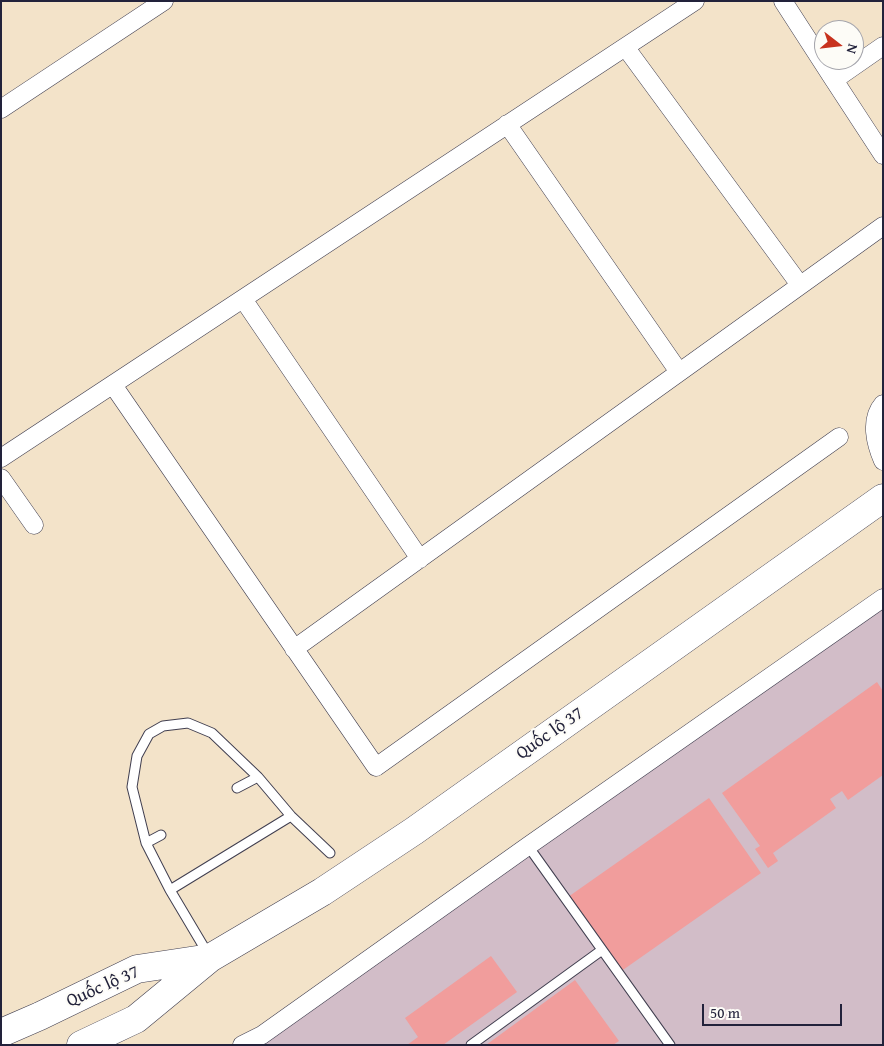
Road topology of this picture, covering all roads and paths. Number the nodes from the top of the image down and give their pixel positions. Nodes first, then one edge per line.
1 (164, 1) edge
2 (695, 1) edge
3 (783, 1) edge
4 (883, 46) edge
5 (626, 48) junction
6 (834, 80) junction
7 (1, 109) edge
8 (507, 124) junction
9 (883, 155) edge
10 (883, 226) edge
11 (800, 284) junction
12 (243, 298) junction
13 (679, 372) junction
14 (113, 385) junction
15 (883, 404) edge
16 (840, 437) dead end
17 (1, 458) edge
18 (883, 462) edge
19 (1, 478) edge
20 (883, 498) edge
21 (34, 525) dead end
22 (420, 559) junction
23 (883, 598) edge
24 (294, 649) junction
25 (258, 777) junction
26 (237, 788) dead end
27 (292, 816) junction
28 (161, 835) dead end
29 (146, 843) junction
30 (528, 846) junction
31 (330, 853) dead end
32 (170, 890) junction
33 (602, 950) junction
34 (210, 958) junction
35 (1, 1033) edge
36 (264, 1040) edge
37 (81, 1045) edge
38 (242, 1045) edge
39 (471, 1045) edge
40 (670, 1045) edge

1 - 7 street
2 - 5 street
3 - 6 street
4 - 6 street
5 - 8 street
5 - 11 street
6 - 9 street
8 - 12 street
8 - 13 street
10 - 11 street
11 - 13 street
12 - 14 street
12 - 22 street
13 - 22 street
14 - 17 street
14 - 24 street
15 - 18 street
16 - 24 street
19 - 21 street
20 - 34 highway, Quốc lộ 37
22 - 24 street
23 - 30 street
25 - 26 lane
25 - 27 lane
25 - 29 lane
27 - 31 lane
27 - 32 lane
28 - 29 lane
29 - 32 lane
30 - 33 lane
30 - 36 street
32 - 34 lane
33 - 39 lane
33 - 40 lane
34 - 35 highway, Quốc lộ 37
34 - 37 highway, Quốc lộ 37
36 - 38 street

